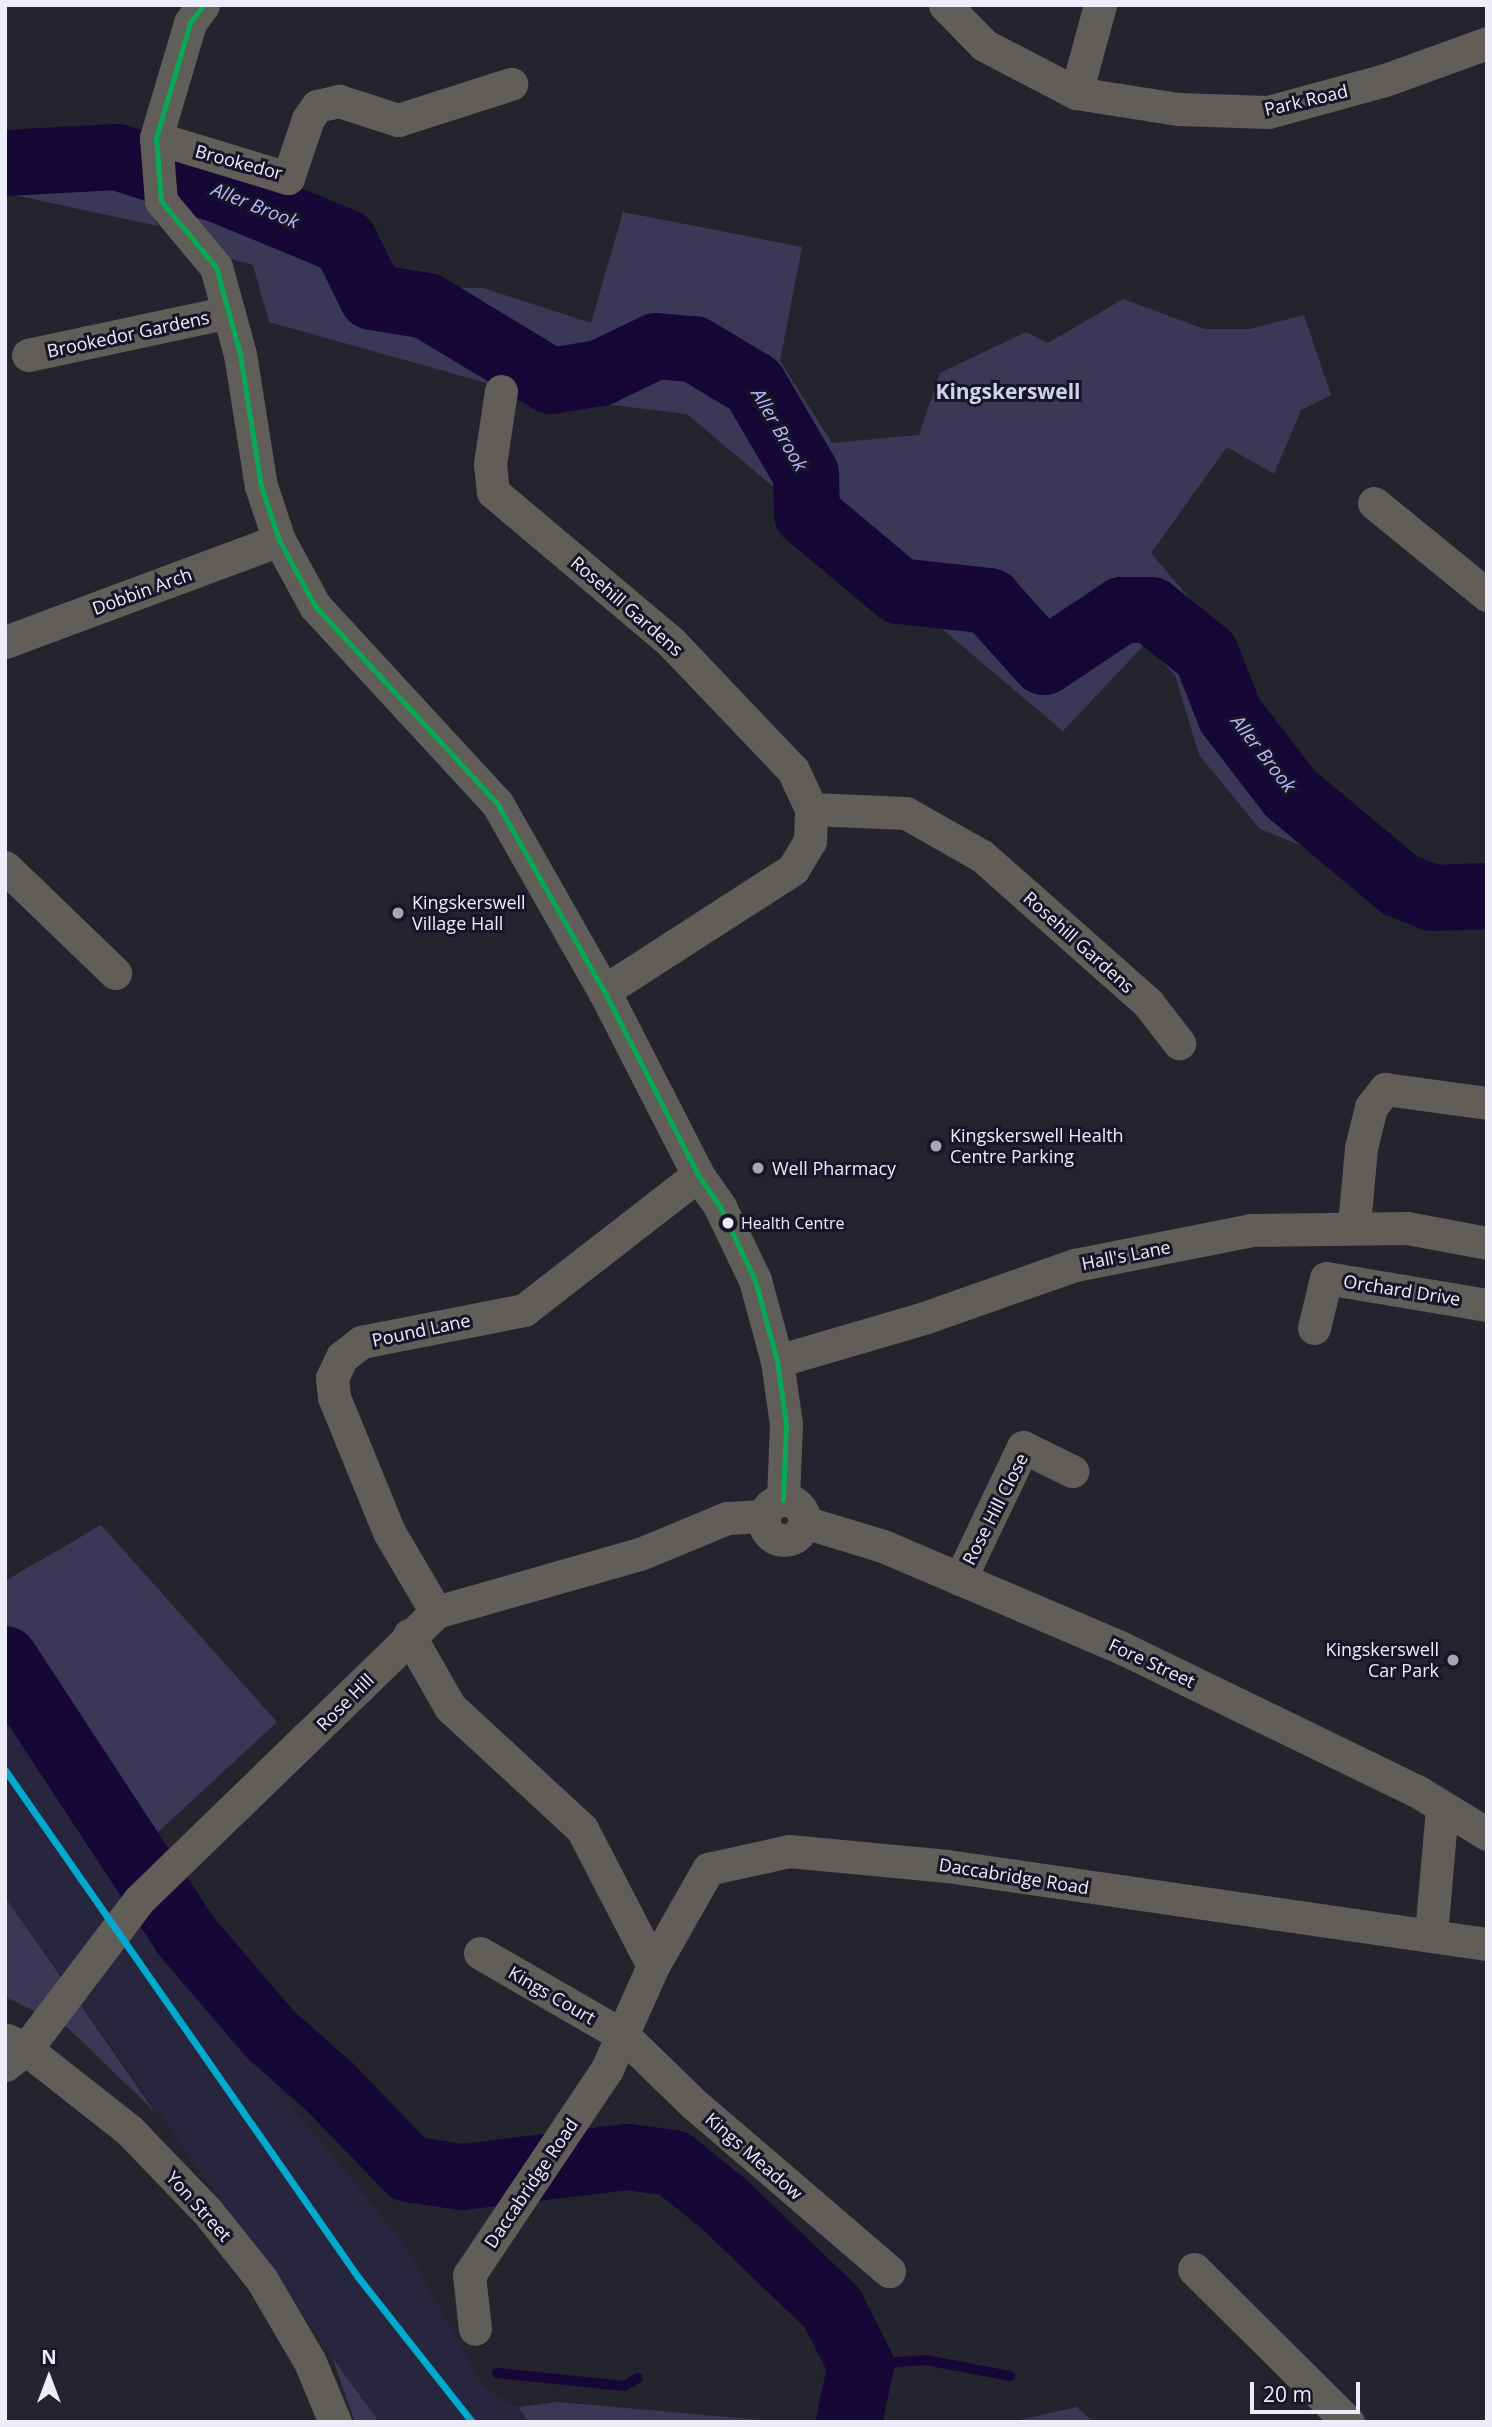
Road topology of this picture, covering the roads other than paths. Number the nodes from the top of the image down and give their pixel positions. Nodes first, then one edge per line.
1 (204, 5) edge
2 (945, 5) edge
3 (1100, 5) edge
4 (1487, 43) edge
5 (511, 83) dead end
6 (1076, 93) junction
7 (158, 146) junction
8 (228, 312) junction
9 (28, 355) dead end
10 (501, 391) dead end
11 (1374, 503) dead end
12 (279, 540) junction
13 (1487, 595) edge
14 (5, 642) edge
15 (811, 809) junction
16 (5, 867) edge
17 (115, 973) dead end
18 (604, 991) junction
19 (1179, 1043) dead end
20 (1487, 1103) edge
21 (698, 1175) junction
22 (1354, 1225) junction
23 (1487, 1242) edge
24 (1487, 1306) edge
25 (1314, 1328) dead end
26 (777, 1361) junction
27 (1072, 1471) dead end
28 (784, 1513) junction
29 (960, 1578) junction
30 (436, 1612) junction
31 (409, 1634) junction
32 (1442, 1808) junction
33 (1487, 1834) edge
34 (1431, 1934) junction
35 (1487, 1944) edge
36 (480, 1953) dead end
37 (653, 1966) junction
38 (624, 2036) junction
39 (20, 2045) edge
40 (1194, 2269) dead end
41 (889, 2271) dead end
42 (475, 2329) dead end
43 (335, 2422) edge
44 (1348, 2422) edge

1 - 7 street
2 - 6 street, Park Road
3 - 6 street
4 - 6 street, Park Road
5 - 7 street, Brookedor
7 - 8 street
8 - 9 street, Brookedor Gardens
8 - 12 street
10 - 15 street, Rosehill Gardens
11 - 13 street
12 - 14 street, Dobbin Arch
12 - 18 street
15 - 18 street, Rosehill Gardens
15 - 19 street, Rosehill Gardens
16 - 17 street
18 - 21 street
20 - 22 street
21 - 26 street
21 - 30 street, Pound Lane
22 - 23 street, Hall's Lane
22 - 26 street, Hall's Lane
24 - 25 street, Orchard Drive
26 - 28 street
27 - 29 street, Rose Hill Close
28 - 29 street, Fore Street
28 - 30 street, Rose Hill
29 - 32 street, Fore Street
30 - 31 street, Rose Hill
31 - 37 street
31 - 39 street, Rose Hill
32 - 33 street, Fore Street
32 - 34 street
34 - 35 street, Daccabridge Road
34 - 37 street, Daccabridge Road
36 - 38 street, Kings Court
37 - 38 street, Daccabridge Road
38 - 41 street, Kings Meadow
38 - 42 street, Daccabridge Road
39 - 43 street, Yon Street
40 - 44 street

